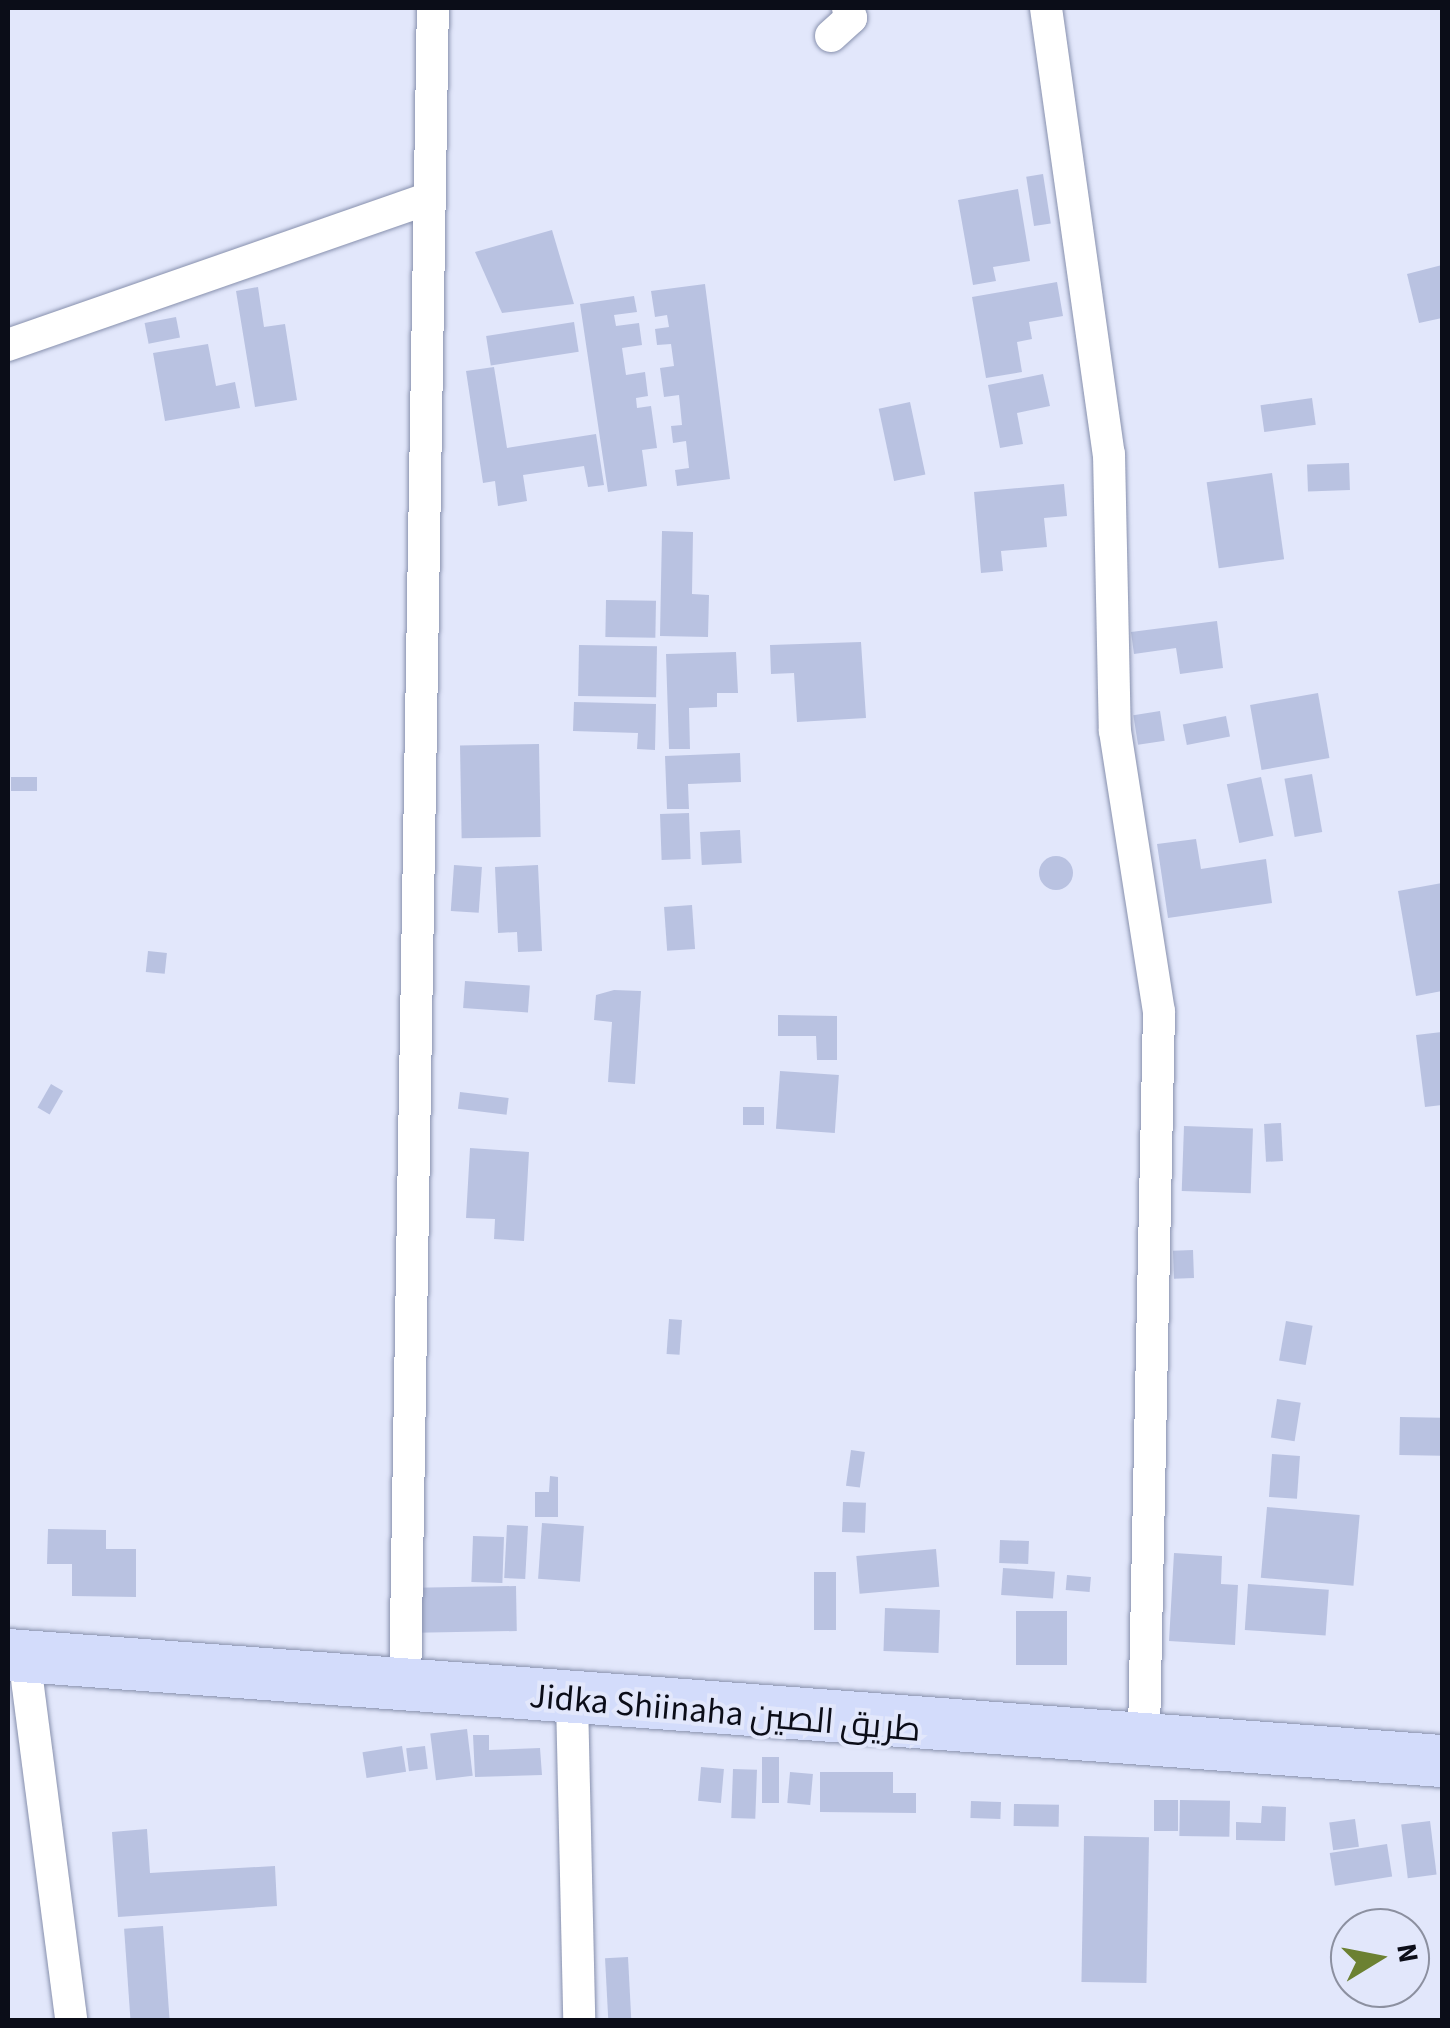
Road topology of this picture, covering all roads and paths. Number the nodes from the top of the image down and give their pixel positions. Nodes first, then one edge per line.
1 (433, 8) edge
2 (848, 8) edge
3 (1046, 8) edge
4 (831, 36) dead end
5 (427, 199) junction
6 (8, 344) edge
7 (16, 1655) edge
8 (405, 1689) junction
9 (572, 1700) junction
10 (1144, 1734) junction
11 (1442, 1762) edge
12 (70, 2020) edge
13 (579, 2020) edge

1 - 5 street
2 - 4 street
3 - 10 street
5 - 6 street
5 - 8 street
7 - 8 main road, Jidka Shiinaha طريق الصين
7 - 12 street
8 - 9 main road, Jidka Shiinaha طريق الصين
9 - 10 main road, Jidka Shiinaha طريق الصين
9 - 13 street
10 - 11 main road, Jidka Shiinaha طريق الصين

